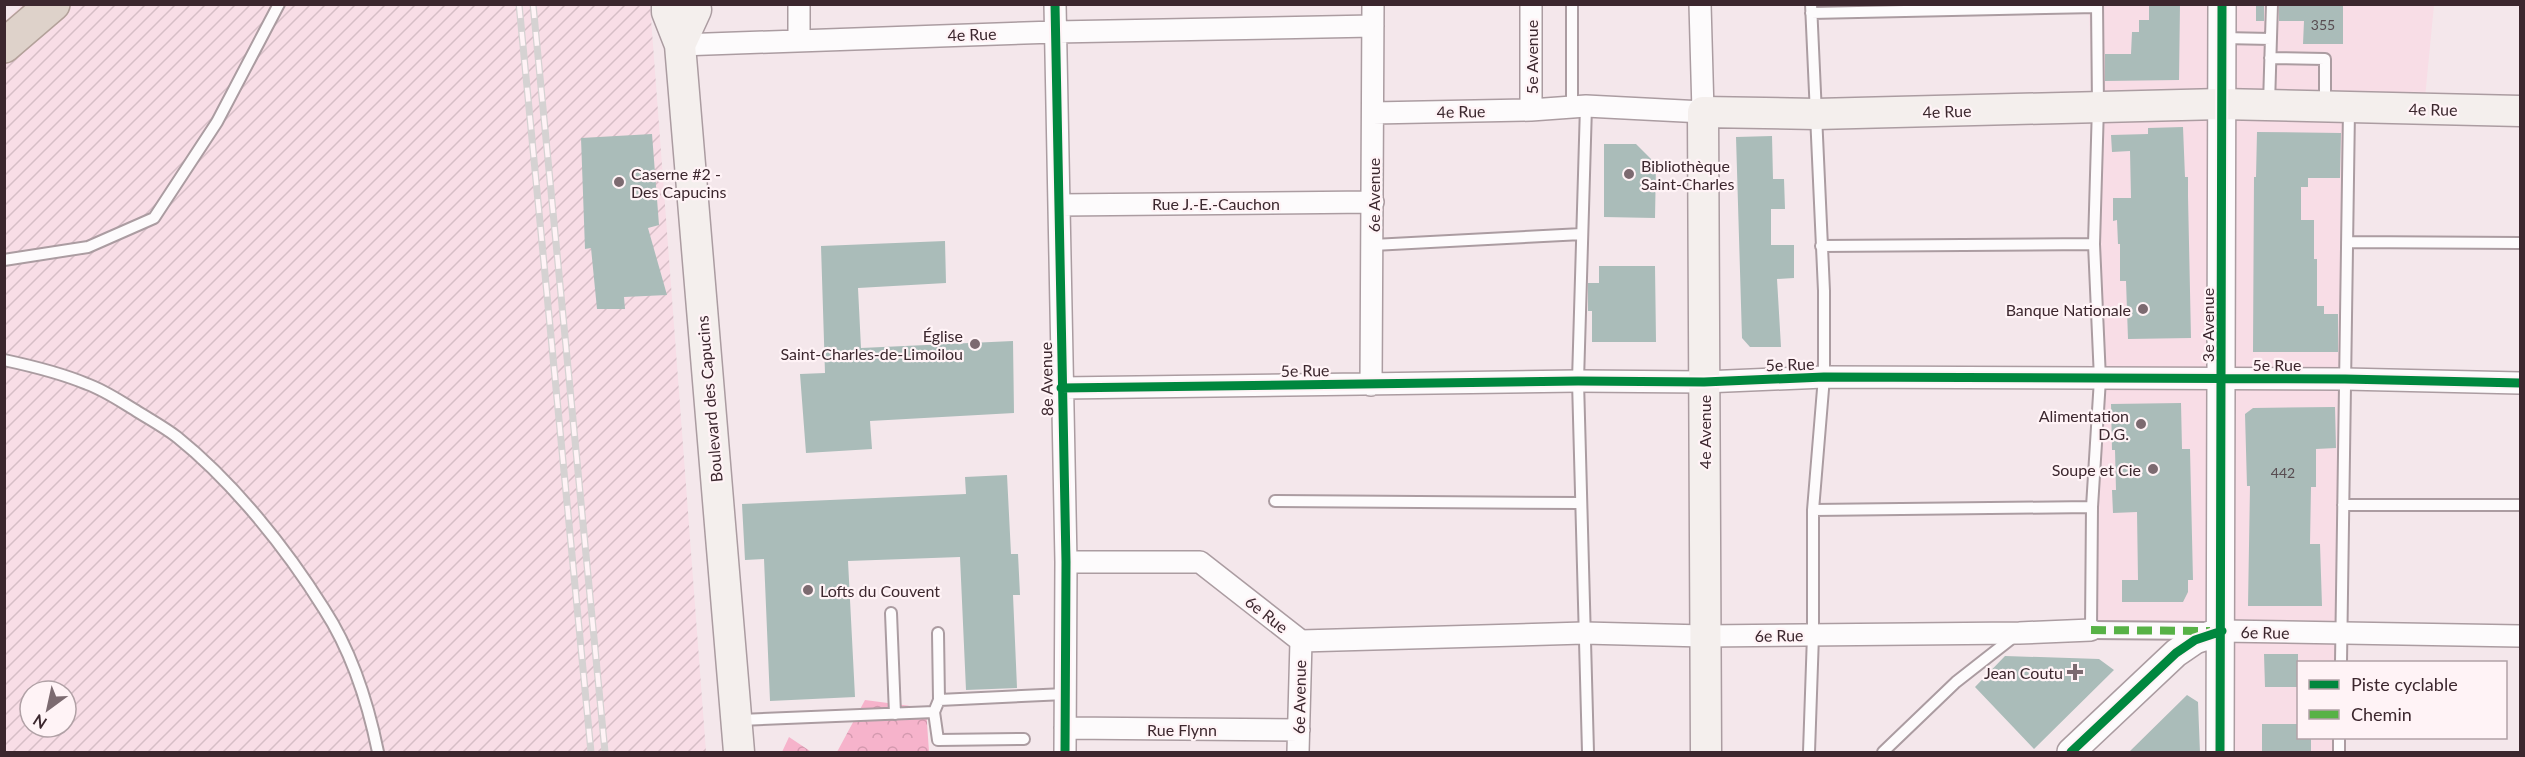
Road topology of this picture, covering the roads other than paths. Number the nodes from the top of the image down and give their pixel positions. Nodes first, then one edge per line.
1 (53, 4) edge
2 (279, 4) edge
3 (667, 4) edge
4 (695, 4) edge
5 (799, 4) edge
6 (1055, 4) edge
7 (1373, 4) edge
8 (1531, 4) edge
9 (1572, 4) edge
10 (1700, 4) edge
11 (2222, 4) edge
12 (2272, 4) edge
13 (2097, 6) edge
14 (1811, 9) edge
15 (1373, 26) junction
16 (1055, 32) junction
17 (2221, 38) junction
18 (2271, 39) junction
19 (799, 40) junction
20 (680, 45) junction
21 (4, 46) edge
22 (2270, 58) junction
23 (2221, 104) junction
24 (2269, 105) junction
25 (2098, 106) junction
26 (2337, 106) junction
27 (1579, 107) junction
28 (1531, 110) junction
29 (2520, 111) edge
30 (1702, 112) junction
31 (1373, 113) junction
32 (1816, 114) junction
33 (1373, 202) junction
34 (1059, 205) junction
35 (1582, 234) junction
36 (2347, 242) junction
37 (2520, 243) edge
38 (2094, 244) junction
39 (1372, 245) junction
40 (1821, 246) junction
41 (4, 260) edge
42 (4, 360) edge
43 (1824, 377) junction
44 (2100, 379) junction
45 (2222, 379) junction
46 (2345, 379) junction
47 (1578, 381) junction
48 (1704, 382) junction
49 (2520, 383) edge
50 (1371, 385) junction
51 (1061, 388) junction
52 (1275, 501) dead end
53 (1581, 503) junction
54 (2343, 505) junction
55 (2520, 505) edge
56 (2092, 507) junction
57 (1813, 510) junction
58 (1065, 562) junction
59 (891, 613) dead end
60 (2091, 630) junction
61 (2222, 631) junction
62 (938, 633) dead end
63 (1584, 633) junction
64 (2019, 633) junction
65 (2341, 633) junction
66 (1813, 635) junction
67 (1704, 636) junction
68 (2520, 636) edge
69 (1301, 641) junction
70 (2341, 661) edge
71 (1065, 694) junction
72 (939, 700) junction
73 (934, 712) junction
74 (895, 714) junction
75 (736, 720) junction
76 (1065, 728) junction
77 (1299, 730) junction
78 (1024, 739) dead end
79 (378, 753) edge
80 (739, 753) edge
81 (1065, 753) edge
82 (1298, 753) edge
83 (1588, 753) edge
84 (1706, 753) edge
85 (1809, 753) edge
86 (1883, 753) edge
87 (2072, 753) edge
88 (2220, 753) edge

1 - 21 highway
2 - 41 lane
3 - 20 main road, Boulevard des Capucins
4 - 20 main road, Boulevard des Capucins
5 - 19 street
6 - 16 street, 8e Avenue
7 - 15 street, 6e Avenue
8 - 28 street, 5e Avenue
9 - 27 lane
10 - 30 street, 4e Avenue
11 - 17 street, 3e Avenue
12 - 18 lane
13 - 14 lane
13 - 25 lane
14 - 32 lane
15 - 16 street, 4e Rue
15 - 31 street, 6e Avenue
16 - 19 street, 4e Rue
16 - 34 street, 8e Avenue
17 - 18 lane
17 - 23 street, 3e Avenue
18 - 22 lane
19 - 20 street, 4e Rue
20 - 75 main road, Boulevard des Capucins
22 - 24 lane
22 - 26 lane
23 - 24 main road, 4e Rue
23 - 25 main road, 4e Rue
23 - 45 street, 3e Avenue
24 - 26 main road, 4e Rue
25 - 32 main road, 4e Rue
25 - 38 lane
26 - 29 main road, 4e Rue
26 - 36 lane
27 - 28 street, 4e Rue
27 - 30 street, 4e Rue
27 - 35 lane
28 - 31 street, 4e Rue
30 - 32 main road, 4e Rue
30 - 48 main road, 4e Avenue
31 - 33 street, 6e Avenue
32 - 40 lane
33 - 34 street, Rue J.-E.-Cauchon
33 - 39 street, 6e Avenue
34 - 51 street, 8e Avenue
35 - 39 lane
35 - 47 lane
36 - 37 lane
36 - 46 lane
38 - 40 lane
38 - 44 lane
39 - 50 street, 6e Avenue
40 - 43 lane
42 - 79 lane
43 - 44 street, 5e Rue
43 - 48 street, 5e Rue
43 - 57 lane
44 - 45 street, 5e Rue
44 - 56 lane
45 - 46 street, 5e Rue
45 - 61 street, 3e Avenue
46 - 49 street, 5e Rue
46 - 54 lane
47 - 48 street, 5e Rue
47 - 50 street, 5e Rue
47 - 53 lane
48 - 67 main road, 4e Avenue
50 - 51 street, 5e Rue
51 - 58 street, 8e Avenue
52 - 53 lane
53 - 63 lane
54 - 55 lane
54 - 65 lane
56 - 57 lane
56 - 60 lane
57 - 66 lane
58 - 69 street, 6e Rue
58 - 71 street, 8e Avenue
59 - 74 lane
60 - 61 street, 6e Rue
60 - 64 street, 6e Rue
61 - 65 street, 6e Rue
61 - 87 street
61 - 88 street, 3e Avenue
62 - 72 lane
63 - 67 street, 6e Rue
63 - 69 street, 6e Rue
63 - 83 lane
64 - 66 street, 6e Rue
64 - 86 lane
65 - 68 street, 6e Rue
65 - 70 lane
66 - 67 street, 6e Rue
66 - 85 lane
67 - 84 main road, 4e Avenue
69 - 77 street, 6e Avenue
71 - 72 lane
71 - 76 street, 8e Avenue
72 - 73 lane
73 - 74 lane
73 - 78 lane
74 - 75 lane
75 - 80 main road, Boulevard des Capucins
76 - 77 street, Rue Flynn
76 - 81 street, 8e Avenue
77 - 82 street, 6e Avenue

